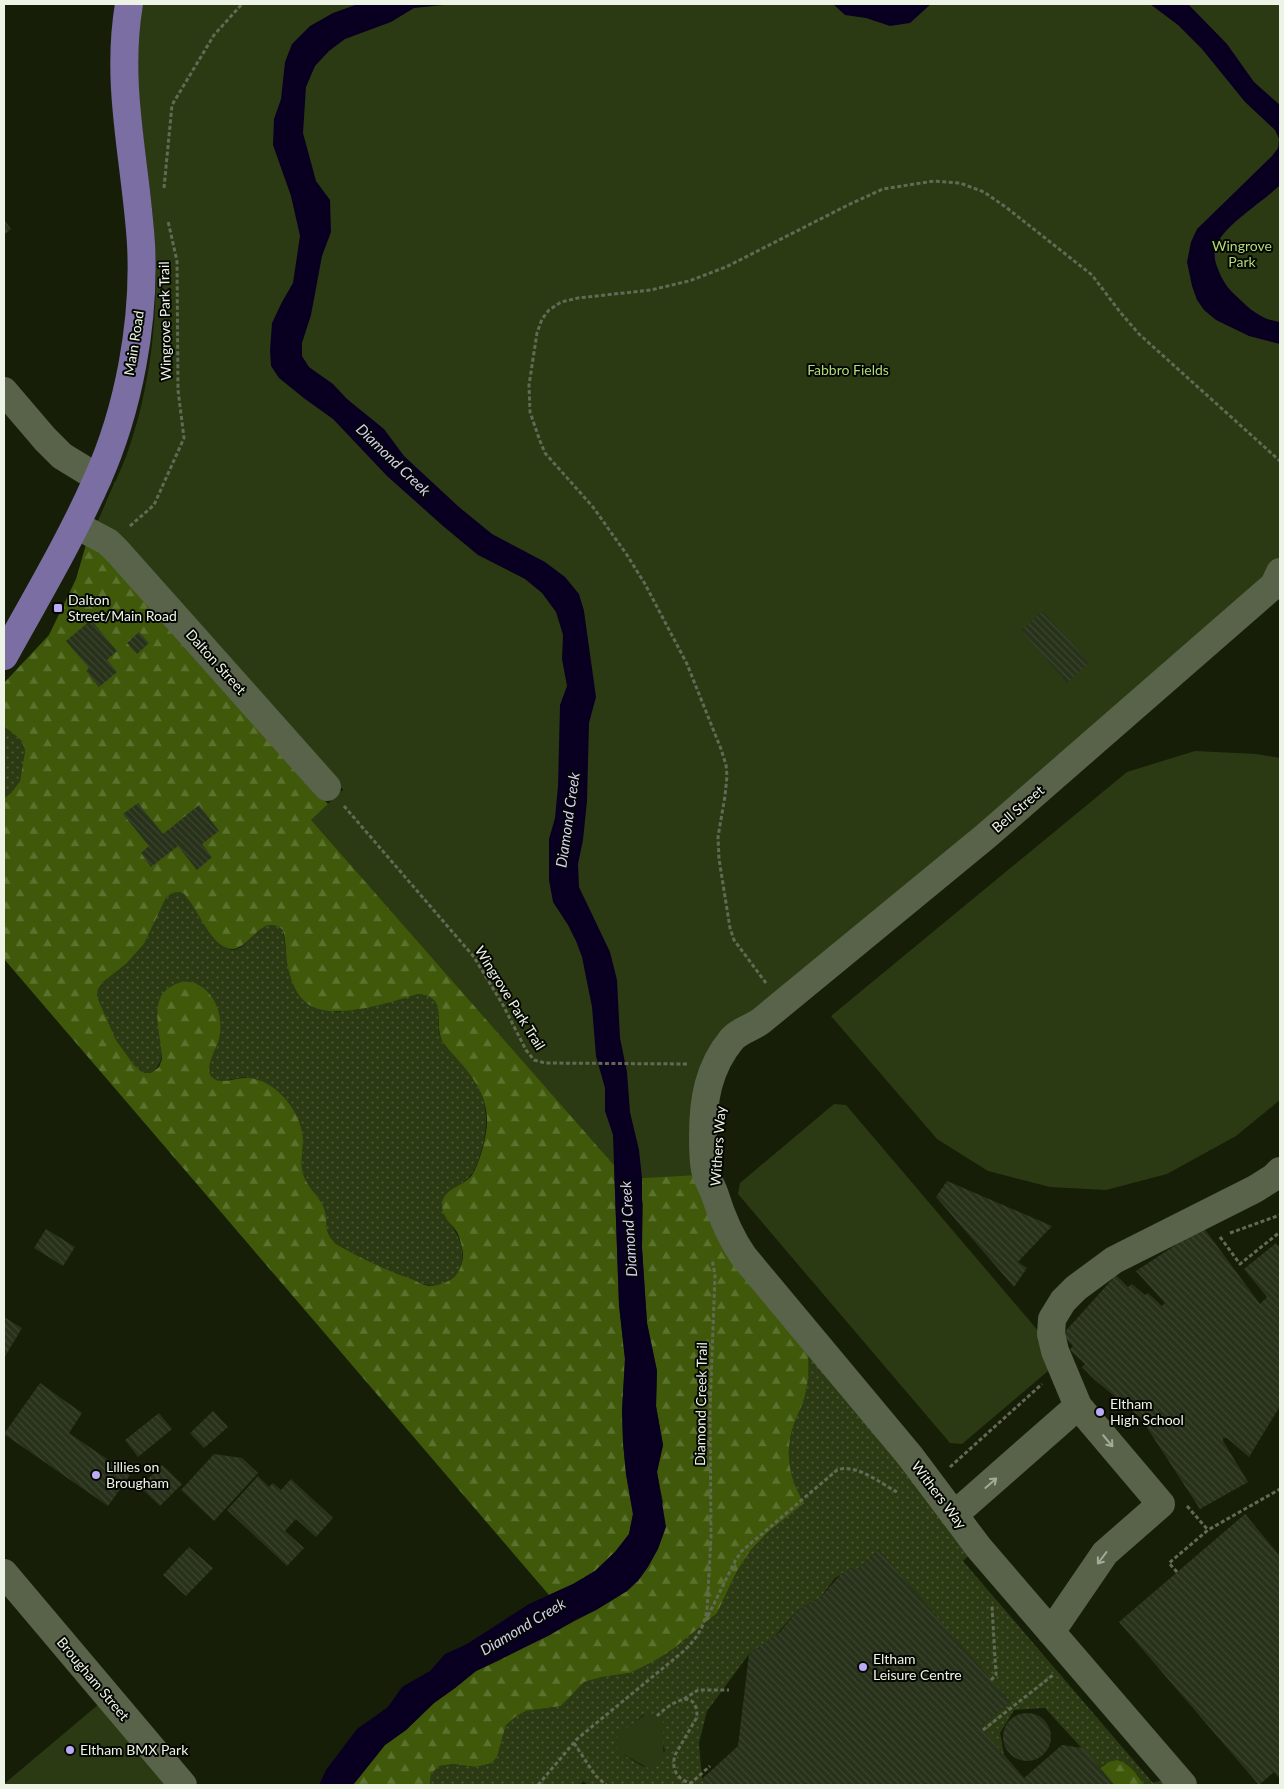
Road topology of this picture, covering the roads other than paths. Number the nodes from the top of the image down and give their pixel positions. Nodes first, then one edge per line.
1 (129, 4) edge
2 (4, 391) edge
3 (98, 478) junction
4 (76, 525) junction
5 (1278, 580) edge
6 (4, 656) edge
7 (327, 787) road end
8 (713, 1097) joint
9 (1280, 1171) edge
10 (1078, 1406) junction
11 (954, 1515) junction
12 (4, 1573) edge
13 (1051, 1632) junction
14 (183, 1785) edge
15 (1183, 1785) edge

1 - 3 main road, Main Road
2 - 3 street
3 - 4 main road, Main Road
4 - 6 main road, Main Road
4 - 7 street, Dalton Street
5 - 8 street, Bell Street
8 - 11 street, Withers Way
9 - 10 street
11 -> 10 street
10 -> 13 street
11 - 13 street, Withers Way
12 - 14 street, Brougham Street
13 - 15 street, Withers Way

